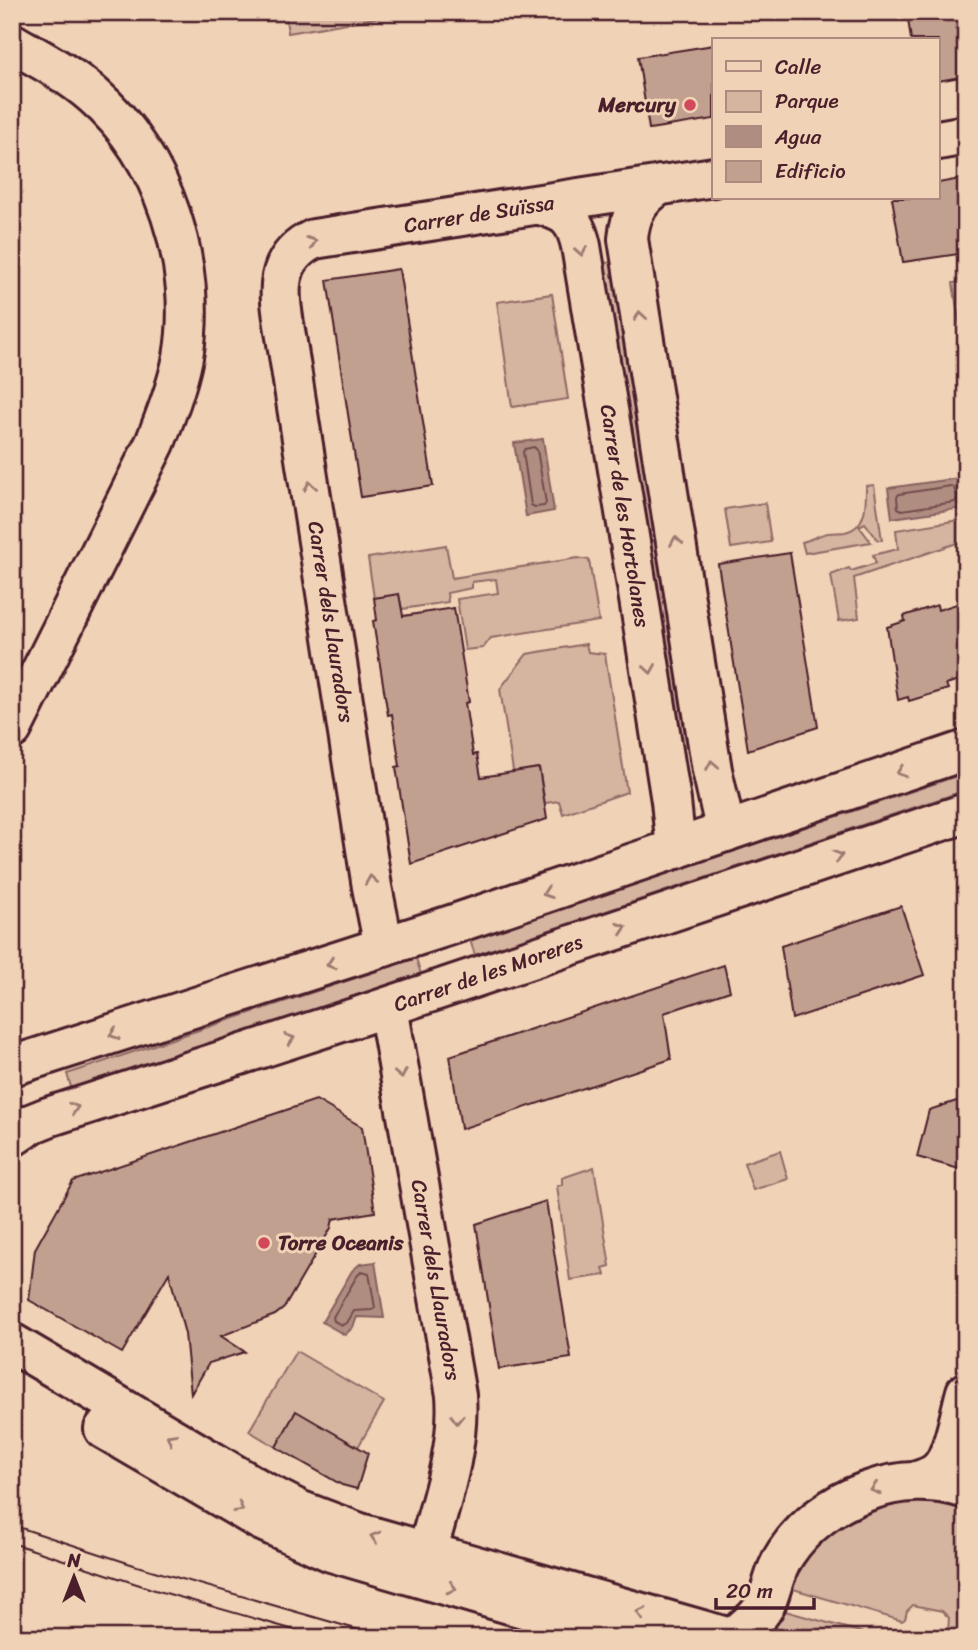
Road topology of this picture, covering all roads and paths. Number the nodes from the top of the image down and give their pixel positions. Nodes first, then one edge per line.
1 (12, 43) edge
2 (966, 135) edge
3 (940, 139) edge
4 (712, 177) edge
5 (660, 185) junction
6 (540, 205) junction
7 (281, 296) joint
8 (12, 729) edge
9 (966, 750) edge
10 (966, 813) edge
11 (726, 832) junction
12 (676, 849) junction
13 (384, 947) junction
14 (388, 1006) junction
15 (12, 1066) edge
16 (12, 1137) edge
17 (14, 1368) edge
18 (966, 1392) edge
19 (914, 1482) junction
20 (966, 1489) edge
21 (427, 1552) junction
22 (626, 1638) edge
23 (732, 1638) edge

1 - 8 street
2 - 3 street
4 - 5 street, Carrer de Suïssa
5 - 6 street, Carrer de Suïssa
11 -> 5 street
7 -> 6 street, Carrer de Suïssa
6 -> 12 street, Carrer de les Hortolanes
13 -> 7 street, Carrer dels Llauradors
9 -> 11 street
14 -> 10 street, Carrer de les Moreres
11 - 12 street
12 -> 13 street
13 -> 15 street
16 -> 14 street, Carrer de les Moreres
14 -> 21 street, Carrer dels Llauradors
21 -> 17 street
17 -> 22 street
18 - 19 street
19 - 20 street
19 -> 23 street
23 -> 21 street

